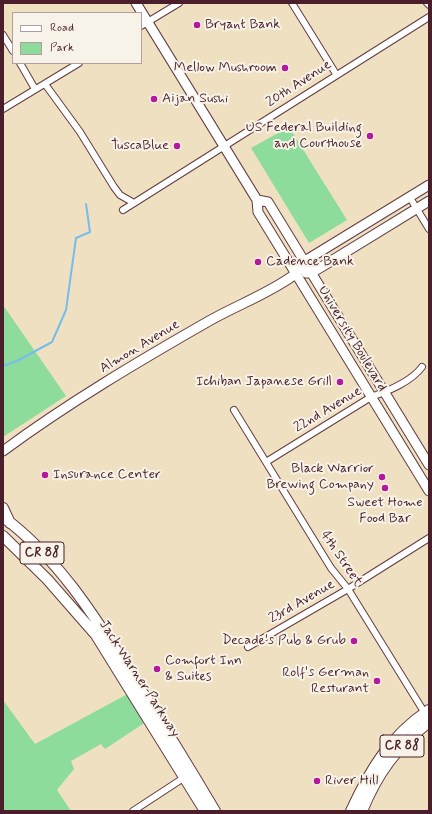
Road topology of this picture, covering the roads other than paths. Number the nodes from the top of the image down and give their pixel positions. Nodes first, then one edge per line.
1 (179, 3) edge
2 (292, 3) edge
3 (429, 17) edge
4 (144, 24) edge
5 (3, 35) edge
6 (12, 49) edge
7 (21, 64) edge
8 (77, 64) edge
9 (336, 74) junction
10 (45, 84) junction
11 (35, 89) junction
12 (3, 109) edge
13 (224, 146) junction
14 (429, 185) edge
15 (409, 196) junction
16 (258, 200) junction
17 (429, 201) edge
18 (134, 203) junction
19 (417, 209) junction
20 (123, 210) dead end
21 (429, 229) edge
22 (305, 262) junction
23 (311, 273) junction
24 (297, 274) junction
25 (422, 367) dead end
26 (384, 392) junction
27 (371, 397) junction
28 (234, 410) dead end
29 (3, 451) edge
30 (266, 462) junction
31 (429, 465) edge
32 (429, 491) edge
33 (3, 508) edge
34 (7, 520) edge
35 (3, 536) edge
36 (429, 538) edge
37 (348, 589) junction
38 (248, 647) dead end
39 (428, 716) edge
40 (185, 777) junction
41 (133, 811) edge
42 (205, 811) edge
43 (215, 811) edge
44 (351, 811) edge
45 (362, 811) edge

1 - 4 street
2 - 9 street
3 - 9 street, 20th Avenue
4 - 13 main road, University Boulevard
5 - 6 street
7 - 11 street
8 - 10 street
9 - 13 street, 20th Avenue
10 - 11 street
10 - 18 street
11 - 12 street
13 - 16 main road, University Boulevard
13 - 18 street, 20th Avenue
14 - 15 main road, Almon Avenue
15 - 19 street
15 - 22 main road, Almon Avenue
16 - 22 main road, University Boulevard
16 - 24 main road, University Boulevard
17 - 19 main road, Almon Avenue
18 - 20 street, 20th Avenue
19 - 21 street
19 - 23 main road, Almon Avenue
22 - 23 main road, University Boulevard
22 - 24 main road, Almon Avenue
23 - 24 main road, Almon Avenue
23 - 26 main road, University Boulevard
24 - 27 main road, University Boulevard
24 - 29 main road, Almon Avenue
25 - 26 street, 22nd Avenue
26 - 27 street, 22nd Avenue
26 - 31 main road, University Boulevard
27 - 30 street, 22nd Avenue
27 - 32 main road, University Boulevard
28 - 30 street, 4th Street
30 - 37 street, 4th Street
33 - 34 main road
34 - 43 main road, Jack Warner Parkway / CR 88
35 - 40 main road, Jack Warner Parkway
36 - 37 street, 23rd Avenue
37 - 38 street, 23rd Avenue
37 - 39 street, 4th Street
39 - 44 main road, CR 88
39 - 45 main road, CR 88
40 - 41 street
40 - 42 main road, Jack Warner Parkway

